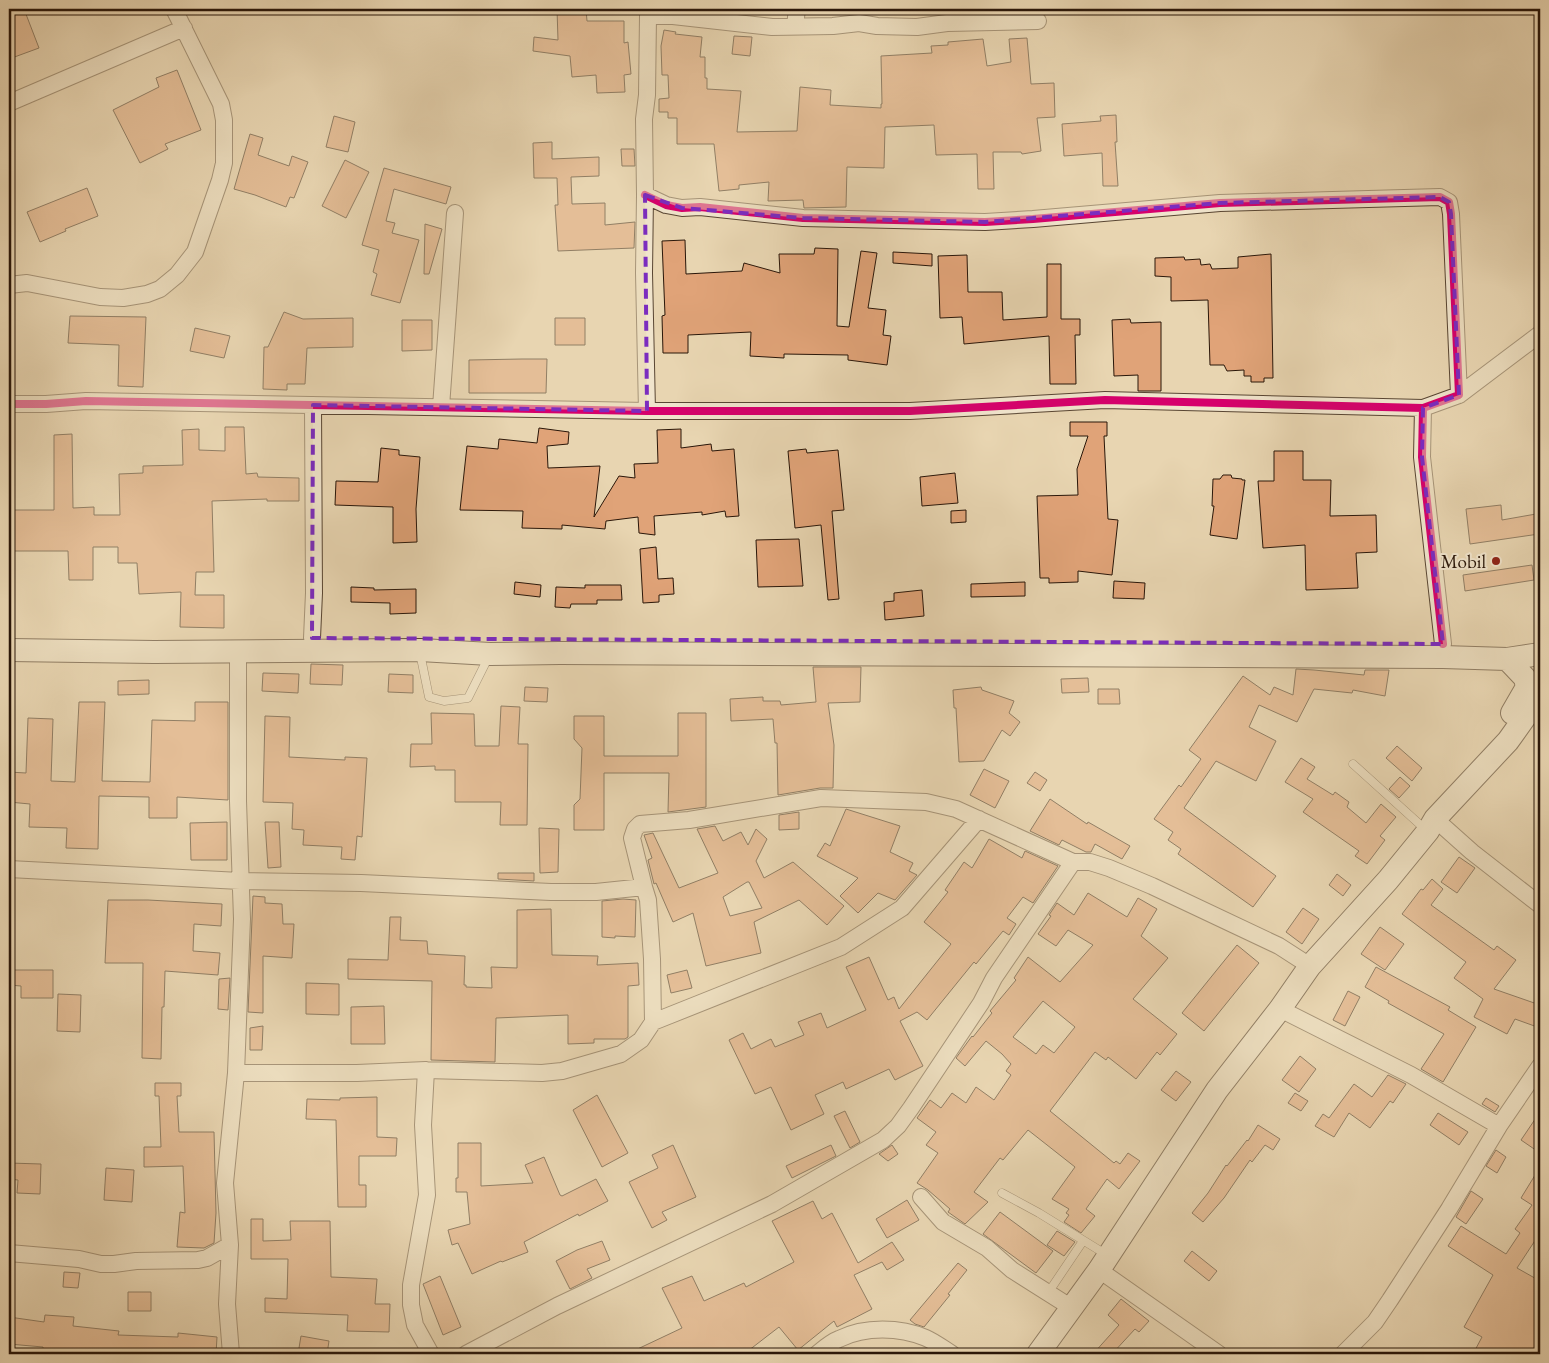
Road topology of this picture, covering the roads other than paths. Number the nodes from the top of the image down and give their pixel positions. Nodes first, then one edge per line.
1 (174, 9) edge
2 (797, 9) edge
3 (648, 12) edge
4 (1038, 21) dead end
5 (795, 26) junction
6 (184, 28) junction
7 (9, 103) edge
8 (645, 195) junction
9 (455, 213) dead end
10 (9, 285) edge
11 (1540, 334) edge
12 (1459, 395) junction
13 (9, 404) edge
14 (313, 406) junction
15 (441, 407) junction
16 (1423, 408) junction
17 (647, 411) junction
18 (9, 637) edge
19 (312, 638) junction
20 (1540, 641) edge
21 (1444, 644) junction
22 (920, 648) junction
23 (9, 650) edge
24 (420, 650) junction
25 (238, 651) junction
26 (490, 654) junction
27 (1540, 654) edge
28 (1507, 659) junction
29 (1540, 696) edge
30 (1353, 764) dead end
31 (1479, 770) junction
32 (979, 819) junction
33 (1431, 825) junction
34 (1074, 862) junction
35 (9, 869) edge
36 (240, 881) junction
37 (644, 887) junction
38 (1540, 905) edge
39 (1310, 966) junction
40 (1280, 1009) junction
41 (653, 1022) junction
42 (1540, 1066) edge
43 (426, 1070) junction
44 (236, 1073) junction
45 (1499, 1126) junction
46 (1002, 1194) dead end
47 (921, 1197) dead end
48 (1083, 1241) junction
49 (230, 1245) junction
50 (9, 1252) edge
51 (1104, 1263) junction
52 (1048, 1293) junction
53 (1072, 1308) junction
54 (231, 1354) edge
55 (431, 1354) edge
56 (466, 1354) edge
57 (817, 1354) edge
58 (952, 1354) edge
59 (1038, 1354) edge
60 (1219, 1354) edge
61 (1343, 1354) edge

1 - 6 street
2 - 5 street
3 - 5 street
3 - 8 street
4 - 5 street
6 - 7 street
6 - 10 street
8 - 12 street
8 - 17 street
9 - 15 street
11 - 12 street
12 - 16 street
13 - 14 street
14 - 15 street
14 - 19 street
15 - 17 street
16 - 17 street
16 - 21 street
18 - 19 main road
19 - 22 main road
20 - 21 main road
21 - 22 main road
22 - 26 main road
22 - 28 main road
23 - 25 main road
24 - 25 main road
24 - 26 main road
24 - 26 lane
25 - 36 street
27 - 28 main road
28 - 31 main road
29 - 31 main road
30 - 33 lane
31 - 33 main road
32 - 34 street
32 - 37 street
32 - 41 street
33 - 38 street
33 - 39 main road
34 - 39 street
34 - 56 street
35 - 36 street
36 - 37 street
36 - 44 street
37 - 41 street
39 - 40 main road
40 - 45 street
40 - 51 main road
41 - 43 street
42 - 45 street
43 - 44 street
43 - 55 street
44 - 49 street
45 - 61 street
46 - 48 lane
47 - 52 street
48 - 51 lane
48 - 52 lane
49 - 50 street
49 - 54 street
51 - 53 main road
51 - 60 street
52 - 53 street
53 - 59 main road
57 - 58 street

